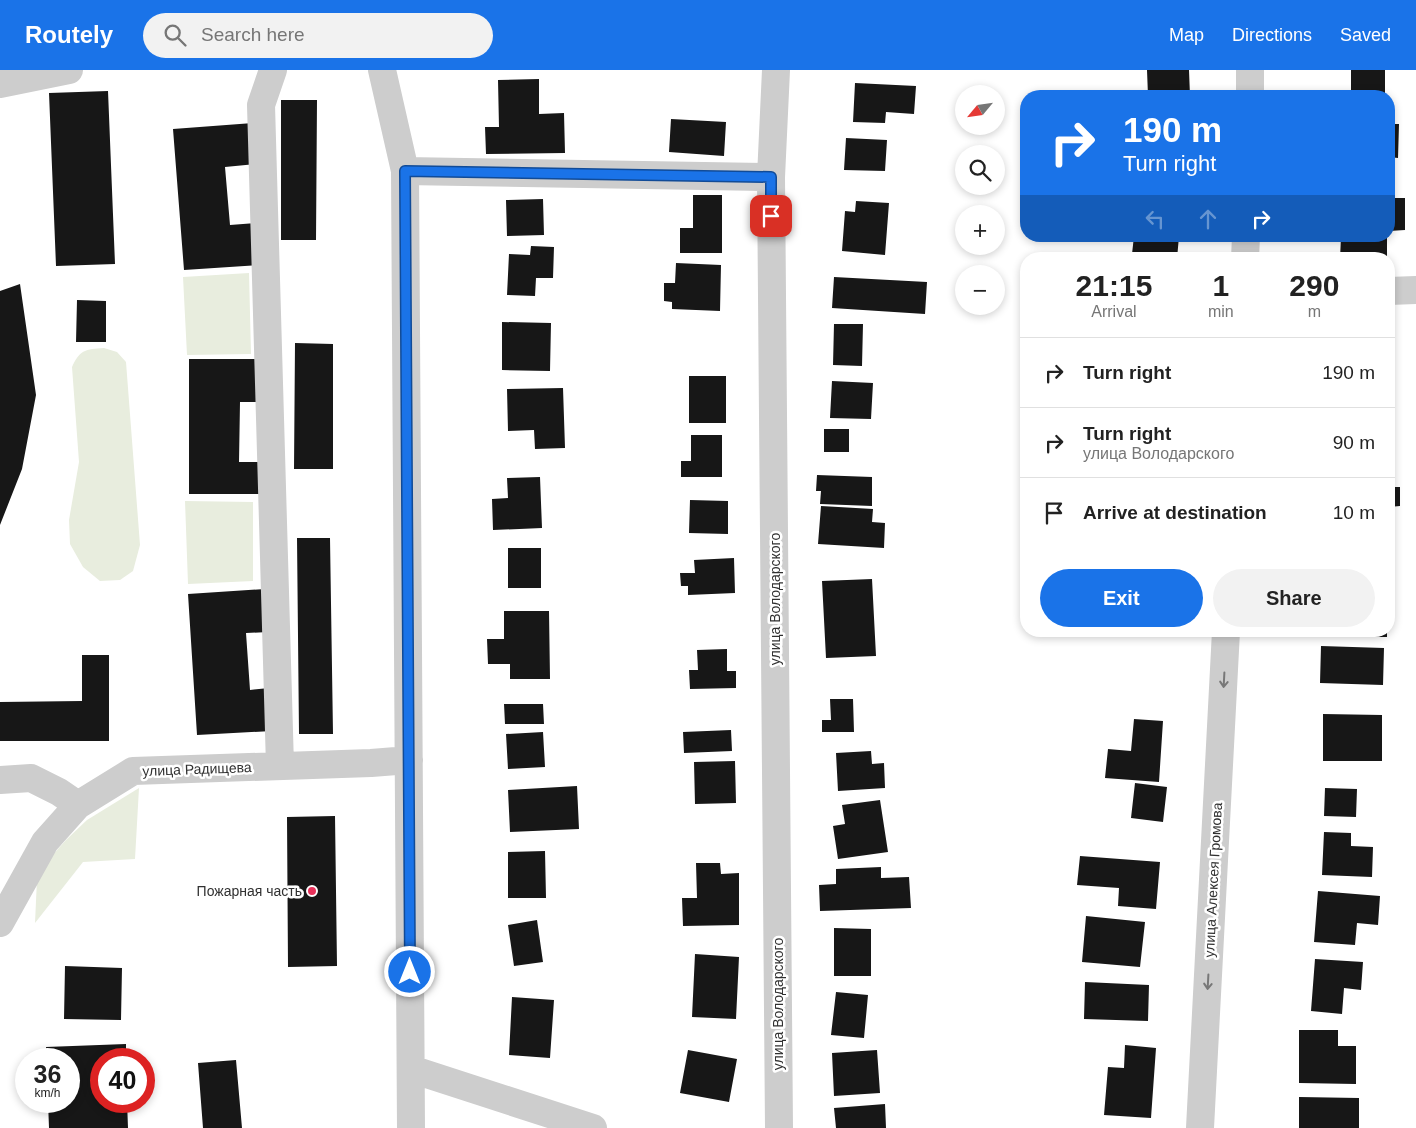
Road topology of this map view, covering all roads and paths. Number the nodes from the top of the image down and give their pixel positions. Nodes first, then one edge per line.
1 (69, 70) edge
2 (273, 70) edge
3 (382, 70) edge
4 (776, 70) edge
5 (1250, 70) edge
6 (0, 84) edge
7 (1250, 90) edge
8 (405, 171) junction
9 (771, 177) junction
10 (1416, 290) edge
11 (1395, 291) edge
12 (1226, 637) edge
13 (408, 760) junction
14 (280, 766) junction
15 (0, 780) edge
16 (78, 805) junction
17 (0, 922) edge
18 (411, 1069) junction
19 (411, 1128) edge
20 (593, 1128) edge
21 (779, 1128) edge
22 (1200, 1128) edge

1 - 6 street
2 - 14 street
3 - 8 street
4 - 9 street, улица Володарского
5 - 7 street
8 - 9 street
8 - 13 street
9 - 21 street, улица Володарского
10 - 11 street
12 -> 22 street, улица Алексея Громова
13 - 14 street, улица Радищева
13 - 18 street
14 - 16 street, улица Радищева
15 - 16 street
16 - 17 street, улица Радищева
18 - 19 street
18 - 20 street

